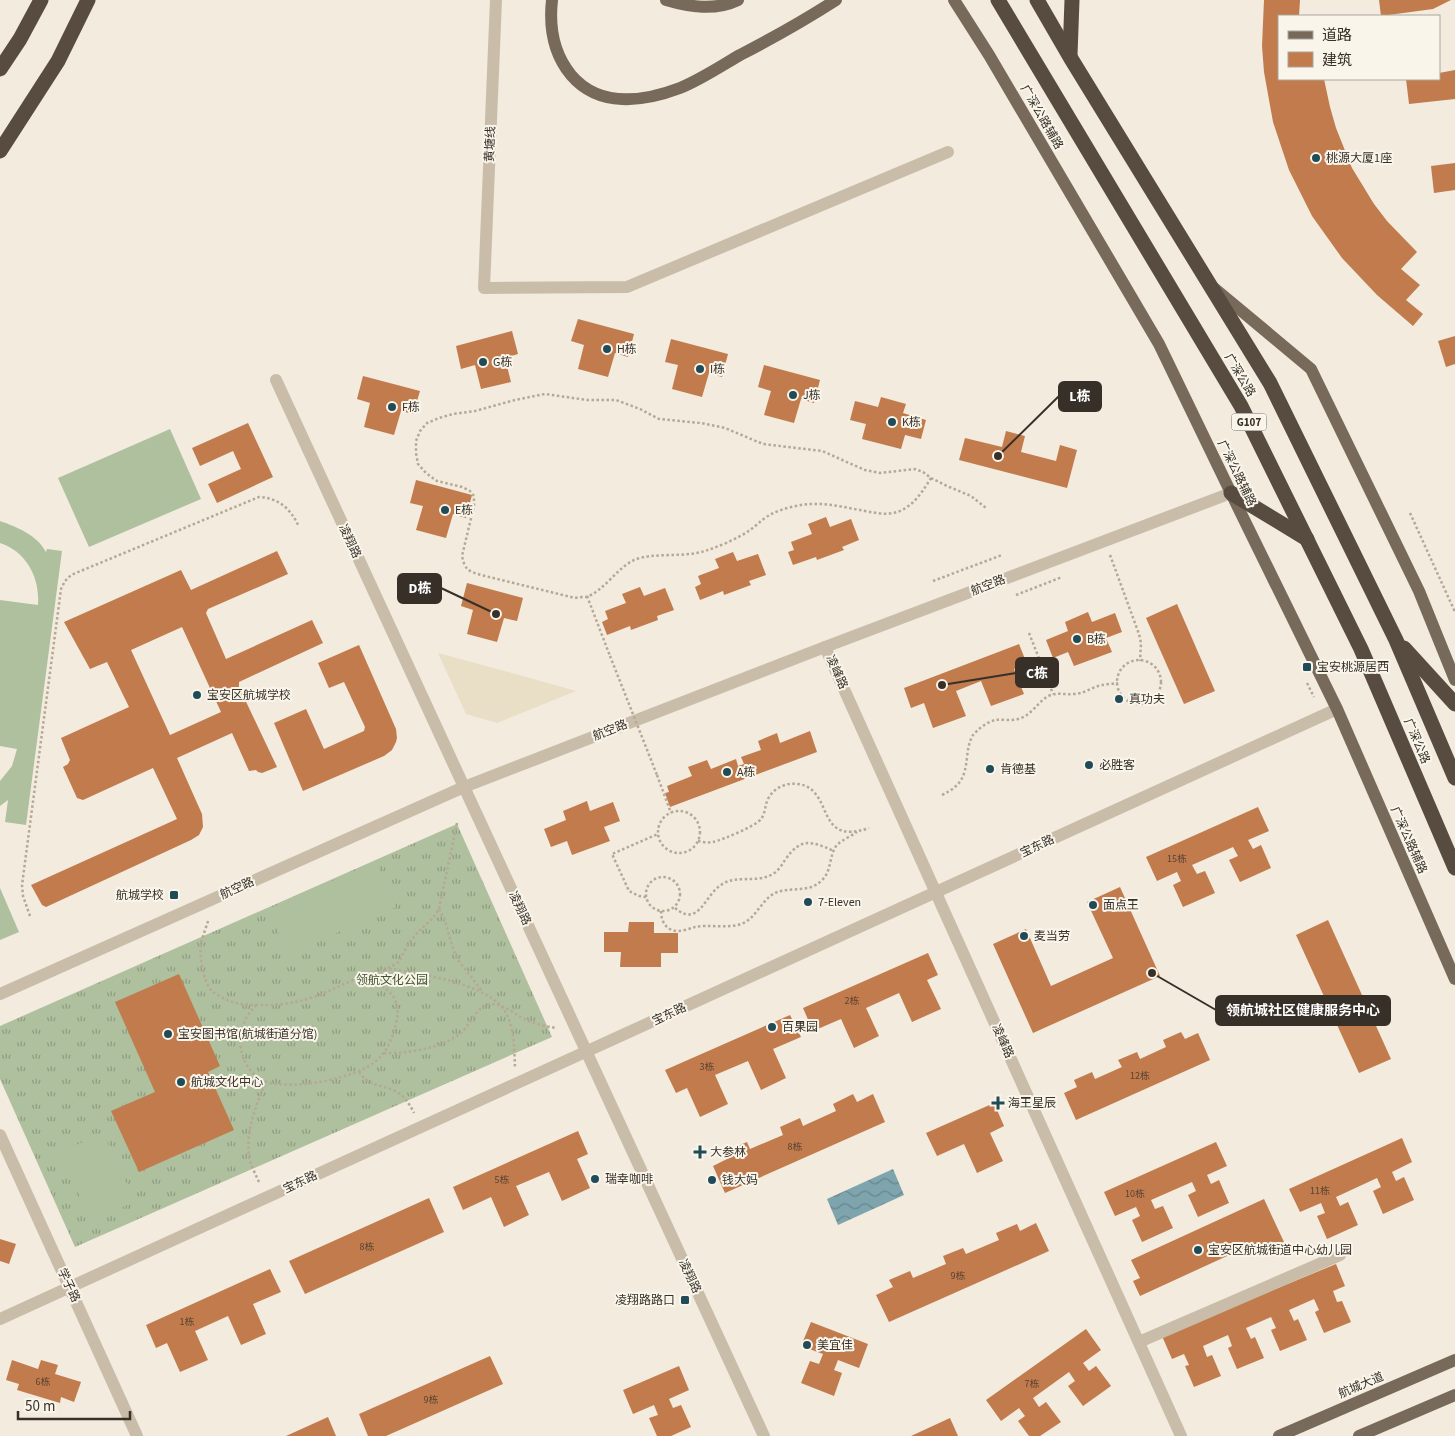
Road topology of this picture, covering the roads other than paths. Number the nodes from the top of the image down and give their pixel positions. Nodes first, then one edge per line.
1 (41, 0) edge
2 (88, 0) edge
3 (496, 0) edge
4 (552, 0) edge
5 (666, 0) edge
6 (836, 0) edge
7 (954, 0) edge
8 (998, 0) edge
9 (1037, 0) edge
10 (1072, 0) edge
11 (737, 1) edge
12 (1070, 57) junction
13 (0, 69) edge
14 (0, 151) edge
15 (948, 152) dead end
16 (1210, 285) junction
17 (276, 380) dead end
18 (1231, 493) junction
19 (1307, 538) junction
20 (1396, 640) junction
21 (825, 647) junction
22 (1455, 680) edge
23 (1455, 704) edge
24 (1337, 709) junction
25 (1455, 778) edge
26 (464, 787) junction
27 (1455, 868) edge
28 (936, 892) junction
29 (1455, 979) edge
30 (0, 994) edge
31 (587, 1051) junction
32 (0, 1134) edge
33 (1340, 1255) dead end
34 (70, 1287) junction
35 (0, 1319) edge
36 (1139, 1342) junction
37 (1455, 1360) edge
38 (1439, 1367) junction
39 (1455, 1368) edge
40 (1454, 1396) edge
41 (137, 1436) edge
42 (764, 1436) edge
43 (1182, 1436) edge
44 (1279, 1436) edge
45 (1359, 1436) edge

1 - 13 highway
2 - 14 highway
3 - 15 street, 黄塘线
4 - 6 main road
5 - 11 main road
7 - 18 main road, 广深公路辅路
8 - 19 highway, 广深公路 / G107
9 - 12 highway, 广深公路 / G107
10 - 12 highway
12 - 16 highway, 广深公路 / G107
16 - 20 highway, 广深公路 / G107
16 - 22 main road
17 - 26 street, 凌翔路
18 - 19 highway
18 - 21 street, 航空路
18 - 24 main road, 广深公路辅路
19 - 27 highway, 广深公路 / G107
20 - 23 highway
20 - 25 highway, 广深公路 / G107
21 - 26 street, 航空路
21 - 28 street, 凌峰路
24 - 28 street, 宝东路
24 - 29 main road, 广深公路辅路
26 - 30 street, 航空路
26 - 31 street, 凌翔路
28 - 31 street, 宝东路
28 - 36 street, 凌峰路
31 - 34 street, 宝东路
31 - 42 street, 凌翔路
32 - 34 street, 学子路
33 - 36 street
34 - 35 street, 宝东路
34 - 41 street, 学子路
36 - 43 street, 凌峰路
37 - 38 main road, 航城大道
38 - 39 main road
38 - 44 main road, 航城大道
40 - 45 main road

